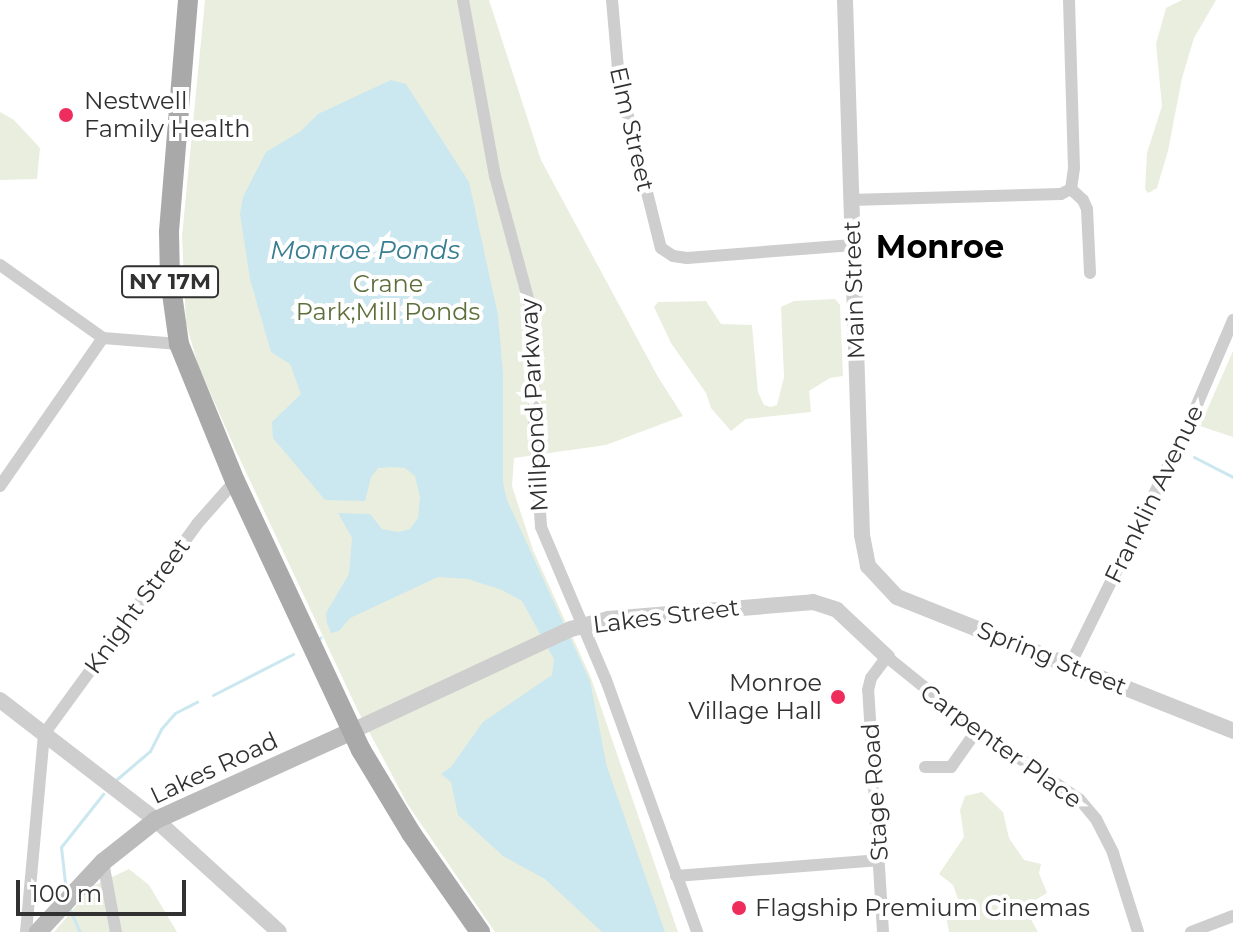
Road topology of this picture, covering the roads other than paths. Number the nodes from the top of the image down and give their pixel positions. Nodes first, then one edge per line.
1 (188, 0) edge
2 (463, 0) edge
3 (612, 0) edge
4 (845, 0) edge
5 (1069, 0) edge
6 (1071, 189) junction
7 (850, 200) junction
8 (852, 245) junction
9 (0, 265) edge
10 (1090, 273) dead end
11 (1233, 320) edge
12 (103, 338) junction
13 (179, 344) junction
14 (235, 481) junction
15 (0, 486) edge
16 (875, 578) joint
17 (575, 628) junction
18 (887, 657) junction
19 (1070, 665) junction
20 (0, 700) edge
21 (977, 730) junction
22 (352, 731) junction
23 (1233, 731) edge
24 (44, 734) junction
25 (925, 767) dead end
26 (156, 820) junction
27 (880, 860) junction
28 (103, 862) junction
29 (676, 876) junction
30 (1233, 916) edge
31 (26, 932) edge
32 (38, 932) edge
33 (116, 932) edge
34 (279, 932) edge
35 (480, 932) edge
36 (697, 932) edge
37 (883, 932) edge
38 (1138, 932) edge
39 (1191, 932) edge

1 - 13 main road, NY 17M
2 - 17 street, Millpond Parkway
3 - 8 street, Elm Street
4 - 7 street, Main Street
5 - 6 street
6 - 7 street
6 - 10 street
7 - 8 street, Main Street
8 - 16 street, Main Street
9 - 12 street
11 - 19 street, Franklin Avenue
12 - 13 street
12 - 15 street
13 - 14 main road, NY 17M
14 - 22 main road, NY 17M
14 - 24 street, Knight Street
16 - 19 street, Spring Street
17 - 18 street, Lakes Street
17 - 22 street, Lakes Street
17 - 29 street, Millpond Parkway
18 - 21 street, Carpenter Place
18 - 27 street, Stage Road
19 - 23 street, Spring Street
20 - 24 street
21 - 25 street
21 - 38 street, Carpenter Place
22 - 26 main road, Lakes Road
22 - 35 main road, NY 17M
24 - 26 street
24 - 31 street
26 - 28 main road, Lakes Road
26 - 34 street
27 - 29 street
27 - 37 street, Stage Road
28 - 32 main road, Lakes Road
28 - 33 street
29 - 36 street, Millpond Parkway
30 - 39 street

